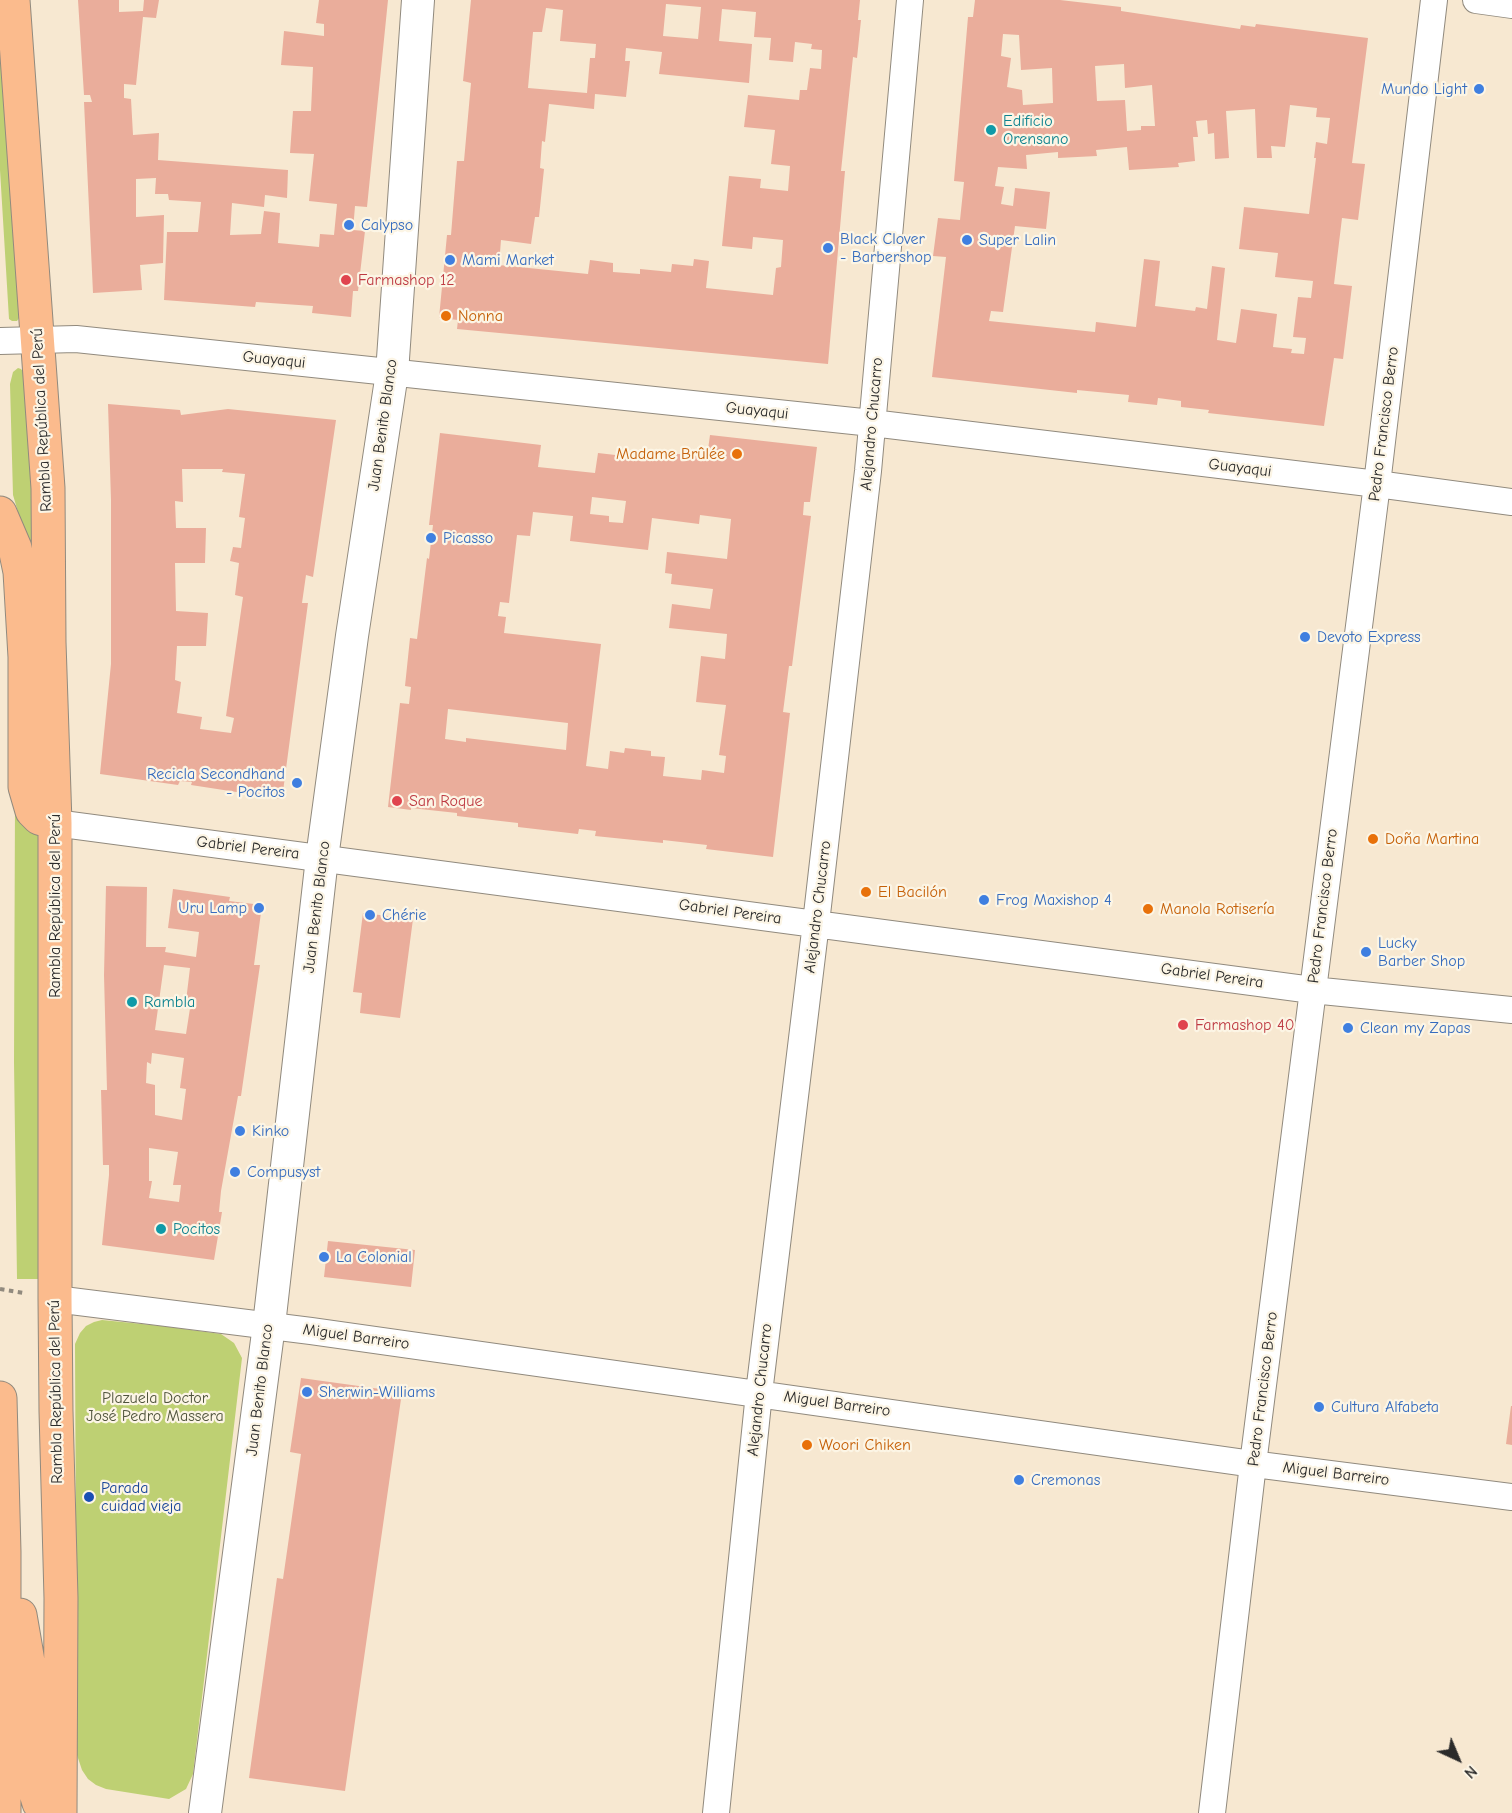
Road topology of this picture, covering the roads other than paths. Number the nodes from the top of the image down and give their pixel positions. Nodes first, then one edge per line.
1 (13, 0) edge
2 (418, 0) edge
3 (910, 0) edge
4 (1434, 0) edge
5 (1476, 0) edge
6 (1512, 5) edge
7 (38, 340) junction
8 (0, 341) edge
9 (392, 373) junction
10 (872, 423) junction
11 (1377, 484) junction
12 (1512, 502) edge
13 (0, 513) edge
14 (55, 823) junction
15 (322, 858) junction
16 (816, 923) junction
17 (1312, 990) junction
18 (1512, 1010) edge
19 (55, 1299) junction
20 (269, 1325) junction
21 (759, 1393) junction
22 (0, 1398) edge
23 (1253, 1464) junction
24 (1512, 1497) edge
25 (4, 1552) junction
26 (4, 1813) edge
27 (59, 1813) edge
28 (205, 1813) edge
29 (716, 1813) edge
30 (1212, 1813) edge

1 - 7 main road, Rambla República del Perú
2 - 9 street, Juan Benito Blanco
3 - 10 street, Alejandro Chucarro
4 - 11 street, Pedro Francisco Berro
5 - 6 street
7 - 8 street, Guayaqui
7 - 9 street, Guayaqui
7 - 14 main road, Rambla República del Perú
9 - 10 street, Guayaqui
9 - 15 street, Juan Benito Blanco
10 - 11 street, Guayaqui
10 - 16 street, Alejandro Chucarro
11 - 12 street, Guayaqui
11 - 17 street, Pedro Francisco Berro
13 - 14 main road
14 - 15 street, Gabriel Pereira
14 - 19 main road, Rambla República del Perú
15 - 16 street, Gabriel Pereira
15 - 20 street, Juan Benito Blanco
16 - 17 street, Gabriel Pereira
16 - 21 street, Alejandro Chucarro
17 - 18 street, Gabriel Pereira
17 - 23 street, Pedro Francisco Berro
19 - 20 street, Miguel Barreiro
19 - 27 main road, Rambla República del Perú
20 - 21 street, Miguel Barreiro
20 - 28 street, Juan Benito Blanco
21 - 23 street, Miguel Barreiro
21 - 29 street, Alejandro Chucarro
22 - 25 main road
23 - 24 street, Miguel Barreiro
23 - 30 street, Pedro Francisco Berro
25 - 26 main road
25 - 27 main road

